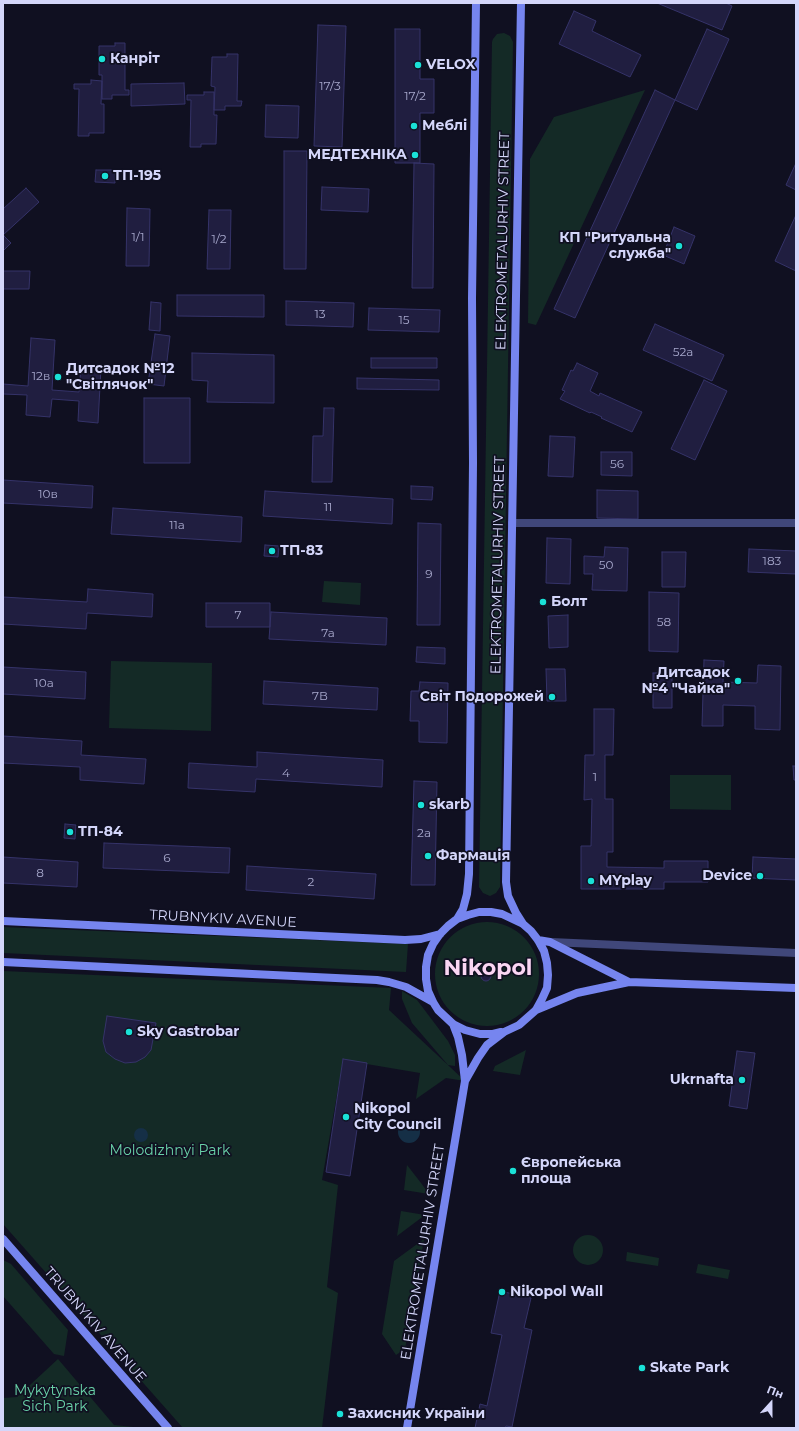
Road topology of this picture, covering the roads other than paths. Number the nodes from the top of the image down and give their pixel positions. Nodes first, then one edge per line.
1 (476, 3) edge
2 (521, 3) edge
3 (512, 523) junction
4 (796, 523) edge
5 (457, 919) junction
6 (3, 921) edge
7 (523, 924) junction
8 (440, 934) junction
9 (538, 940) junction
10 (550, 942) junction
11 (796, 953) edge
12 (3, 962) edge
13 (629, 982) junction
14 (796, 988) edge
15 (433, 1002) junction
16 (536, 1010) junction
17 (453, 1024) junction
18 (504, 1032) junction
19 (465, 1081) junction
20 (3, 1239) edge
21 (168, 1428) edge
22 (407, 1428) edge

1 - 5 main road, ELEKTROMETALURHIV STREET
2 - 3 main road, ELEKTROMETALURHIV STREET
3 - 4 street
3 - 7 main road, ELEKTROMETALURHIV STREET
5 - 7 main road
5 - 8 main road, ELEKTROMETALURHIV STREET
6 - 8 main road, TRUBNYKIV AVENUE
7 - 9 main road, ELEKTROMETALURHIV STREET
8 - 15 main road, ELEKTROMETALURHIV STREET
9 - 10 main road
9 - 16 main road, ELEKTROMETALURHIV STREET
10 - 11 street
10 - 13 main road
12 - 15 main road
13 - 14 main road
13 - 16 main road
15 - 17 main road, ELEKTROMETALURHIV STREET
16 - 18 main road, ELEKTROMETALURHIV STREET
17 - 18 main road
17 - 19 main road, ELEKTROMETALURHIV STREET
18 - 19 main road, ELEKTROMETALURHIV STREET
19 - 22 main road, ELEKTROMETALURHIV STREET
20 - 21 main road, TRUBNYKIV AVENUE

